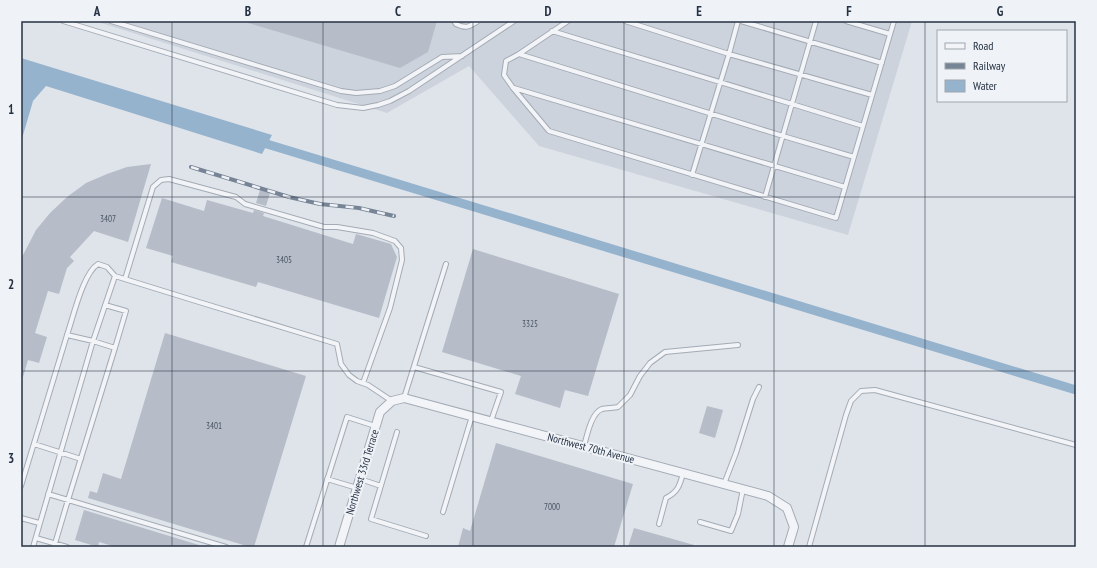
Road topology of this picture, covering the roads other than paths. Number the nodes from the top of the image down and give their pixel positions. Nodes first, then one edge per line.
1 (63, 21) edge
2 (112, 21) edge
3 (454, 21) edge
4 (478, 21) edge
5 (514, 21) edge
6 (568, 21) edge
7 (625, 21) edge
8 (739, 21) edge
9 (816, 21) edge
10 (846, 21) edge
11 (894, 21) edge
12 (552, 32) junction
13 (890, 34) junction
14 (810, 42) junction
15 (519, 54) junction
16 (728, 54) junction
17 (462, 56) junction
18 (882, 63) junction
19 (801, 74) junction
20 (720, 82) junction
21 (513, 88) junction
22 (872, 95) junction
23 (792, 104) junction
24 (710, 113) junction
25 (863, 126) junction
26 (783, 136) junction
27 (701, 144) junction
28 (854, 156) junction
29 (774, 166) junction
30 (692, 175) junction
31 (845, 187) junction
32 (765, 197) junction
33 (446, 264) dead end
34 (115, 276) junction
35 (125, 279) junction
36 (105, 305) junction
37 (67, 336) junction
38 (93, 341) junction
39 (738, 345) dead end
40 (115, 348) junction
41 (414, 367) junction
42 (363, 383) junction
43 (759, 387) dead end
44 (404, 398) junction
45 (392, 401) junction
46 (472, 416) junction
47 (491, 421) junction
48 (375, 426) junction
49 (397, 432) dead end
50 (34, 444) junction
51 (1076, 445) edge
52 (584, 446) junction
53 (61, 453) junction
54 (81, 458) junction
55 (683, 473) junction
56 (327, 479) junction
57 (360, 479) junction
58 (724, 484) junction
59 (21, 486) edge
60 (381, 486) junction
61 (357, 488) junction
62 (743, 489) junction
63 (48, 494) junction
64 (68, 500) junction
65 (443, 512) dead end
66 (21, 518) edge
67 (700, 522) dead end
68 (39, 523) junction
69 (658, 524) dead end
70 (426, 536) dead end
71 (36, 538) junction
72 (55, 545) edge
73 (33, 547) edge
74 (67, 547) edge
75 (226, 547) edge
76 (306, 547) edge
77 (339, 547) edge
78 (788, 547) edge
79 (809, 547) edge

1 - 17 lane
2 - 17 lane
3 - 4 lane
5 - 17 lane
6 - 12 lane
7 - 16 lane
8 - 14 lane
8 - 16 lane
9 - 14 lane
10 - 13 lane
11 - 13 lane
12 - 15 lane
12 - 20 lane
13 - 18 lane
14 - 18 lane
14 - 19 lane
15 - 21 lane
15 - 24 lane
16 - 19 lane
16 - 20 lane
18 - 22 lane
19 - 22 lane
19 - 23 lane
20 - 23 lane
20 - 24 lane
21 - 27 lane
21 - 30 lane
22 - 25 lane
23 - 25 lane
23 - 26 lane
24 - 26 lane
24 - 27 lane
25 - 28 lane
26 - 28 lane
26 - 29 lane
27 - 29 lane
27 - 30 lane
28 - 31 lane
29 - 31 lane
29 - 32 lane
30 - 32 lane
31 - 32 lane
33 - 41 lane
34 - 35 lane
34 - 36 lane
34 - 37 lane
35 - 42 lane
35 - 42 lane
36 - 38 lane
36 - 40 lane
37 - 38 lane
37 - 50 lane
38 - 40 lane
38 - 53 lane
39 - 52 lane
40 - 54 lane
41 - 44 lane
41 - 47 lane
42 - 45 lane
43 - 58 lane
44 - 45 street, Northwest 70th Avenue
44 - 46 street, Northwest 70th Avenue
45 - 48 street, Northwest 33rd Terrace
46 - 47 street, Northwest 70th Avenue
46 - 65 lane
47 - 52 street, Northwest 70th Avenue
48 - 56 lane
48 - 57 street, Northwest 33rd Terrace
49 - 60 lane
50 - 53 lane
50 - 59 lane
51 - 79 lane
52 - 55 street, Northwest 70th Avenue
53 - 54 lane
53 - 63 lane
54 - 64 lane
55 - 58 street, Northwest 70th Avenue
55 - 69 lane
56 - 61 lane
56 - 76 lane
57 - 60 lane
57 - 61 street, Northwest 33rd Terrace
58 - 62 street, Northwest 70th Avenue
60 - 70 lane
61 - 77 street, Northwest 33rd Terrace
62 - 67 lane
62 - 78 street, Northwest 70th Avenue
63 - 64 lane
63 - 68 lane
64 - 72 lane
64 - 75 lane
66 - 68 lane
68 - 71 lane
71 - 72 lane
71 - 73 lane
72 - 74 lane

